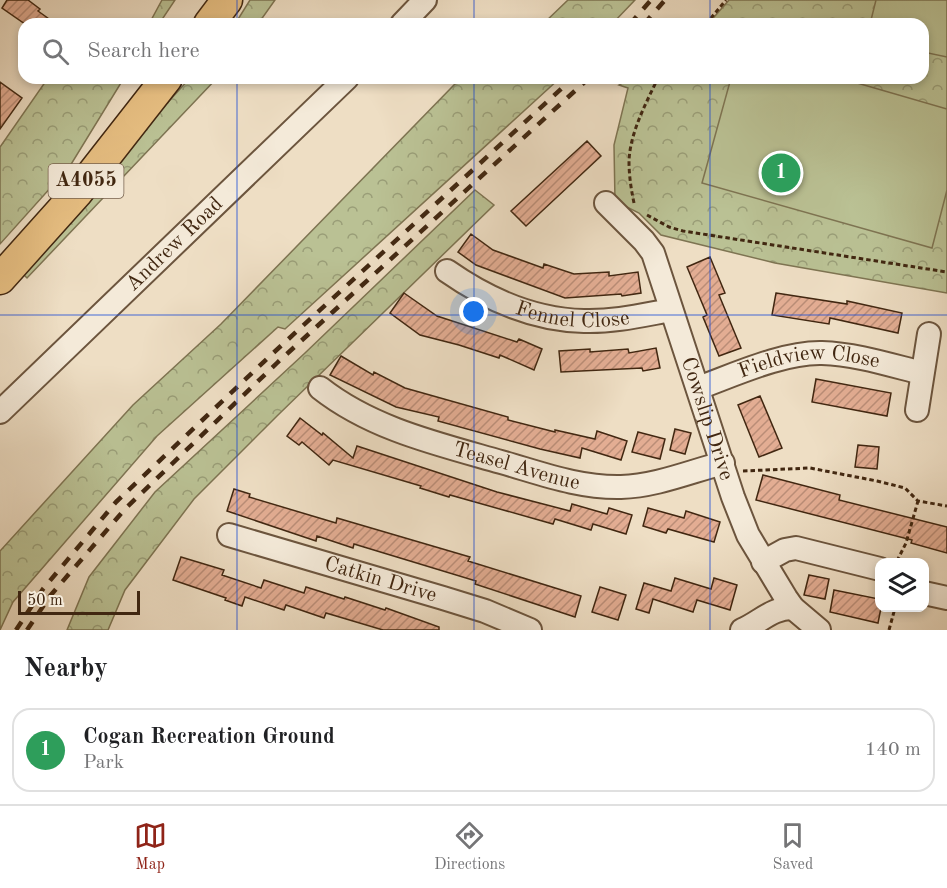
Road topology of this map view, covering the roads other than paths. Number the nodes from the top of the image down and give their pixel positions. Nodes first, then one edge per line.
1 (227, 0) edge
2 (425, 0) edge
3 (214, 18) edge
4 (408, 18) edge
5 (162, 84) edge
6 (341, 84) edge
7 (606, 203) dead end
8 (447, 271) dead end
9 (0, 279) edge
10 (671, 310) junction
11 (929, 334) dead end
12 (922, 373) junction
13 (320, 388) dead end
14 (698, 388) junction
15 (917, 410) dead end
16 (0, 412) edge
17 (723, 463) junction
18 (229, 535) dead end
19 (763, 562) junction
20 (875, 568) edge
21 (929, 594) edge
22 (947, 598) edge
23 (793, 608) junction
24 (530, 630) edge
25 (742, 630) edge
26 (819, 630) edge

1 - 3 main road
2 - 4 street
5 - 9 main road, A4055
6 - 16 street, Andrew Road
7 - 10 street, Cowslip Drive
8 - 10 street, Fennel Close
10 - 14 street, Cowslip Drive
11 - 12 street
12 - 14 street, Fieldview Close
12 - 15 street
13 - 17 street, Teasel Avenue
14 - 17 street, Cowslip Drive
17 - 19 street, Cowslip Drive
18 - 24 street, Catkin Drive
19 - 20 street
19 - 23 street, Cowslip Drive
21 - 22 street
23 - 25 street
23 - 26 street, Cowslip Drive

